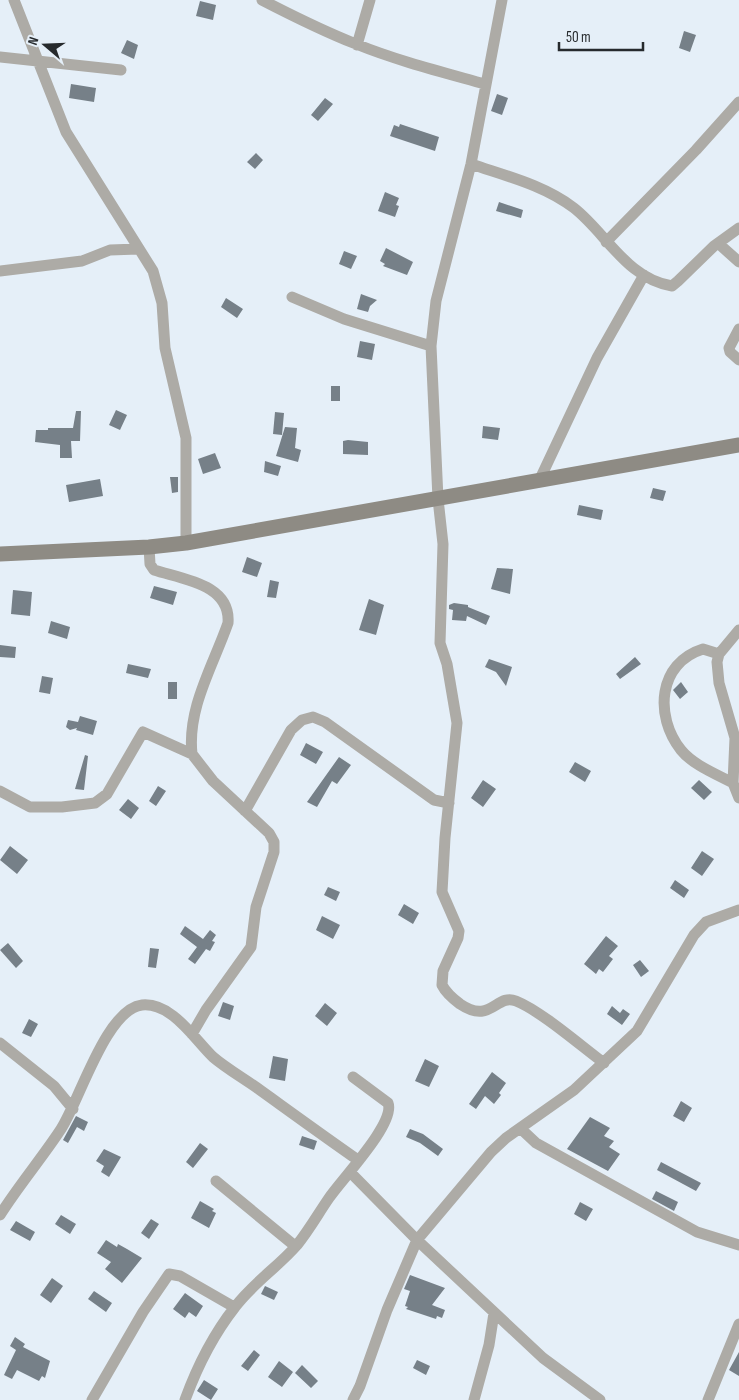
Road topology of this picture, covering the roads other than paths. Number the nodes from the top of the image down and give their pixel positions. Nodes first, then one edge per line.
1 (14, 0) edge
2 (262, 0) edge
3 (370, 0) edge
4 (502, 0) edge
5 (357, 45) junction
6 (0, 57) edge
7 (36, 60) junction
8 (121, 70) dead end
9 (485, 84) junction
10 (739, 102) edge
11 (471, 164) junction
12 (739, 228) edge
13 (606, 242) junction
14 (719, 244) junction
15 (138, 249) junction
16 (739, 262) edge
17 (0, 271) edge
18 (644, 275) junction
19 (292, 297) dead end
20 (739, 329) edge
21 (431, 346) junction
22 (739, 360) edge
23 (739, 445) edge
24 (539, 481) junction
25 (438, 499) junction
26 (186, 543) junction
27 (149, 547) junction
28 (0, 554) edge
29 (739, 630) edge
30 (719, 654) junction
31 (192, 754) junction
32 (732, 783) junction
33 (0, 791) edge
34 (739, 798) edge
35 (449, 803) junction
36 (245, 811) junction
37 (739, 910) edge
38 (192, 1034) junction
39 (0, 1043) edge
40 (604, 1063) junction
41 (352, 1077) dead end
42 (73, 1109) junction
43 (520, 1128) junction
44 (358, 1160) junction
45 (350, 1172) junction
46 (216, 1181) dead end
47 (0, 1215) edge
48 (418, 1240) junction
49 (739, 1245) edge
50 (296, 1246) junction
51 (234, 1308) junction
52 (494, 1313) junction
53 (739, 1324) edge
54 (92, 1400) edge
55 (185, 1400) edge
56 (353, 1400) edge
57 (474, 1400) edge
58 (600, 1400) edge
59 (708, 1400) edge

1 - 7 street
2 - 5 street
3 - 5 street
4 - 9 street
5 - 9 street
6 - 7 street
7 - 8 street
7 - 15 street
9 - 11 street
10 - 13 street
11 - 13 street
11 - 21 street
12 - 14 street
13 - 18 street
14 - 16 street
14 - 18 street
15 - 17 street
15 - 26 street
18 - 24 street
19 - 21 street
20 - 22 street
21 - 25 street
23 - 24 street
24 - 25 street
25 - 26 street
25 - 35 street
26 - 27 street
27 - 28 street
27 - 31 street
29 - 30 street
30 - 32 street
30 - 32 street
31 - 33 street
31 - 36 street
32 - 34 street
35 - 36 street
35 - 40 street
36 - 38 street
37 - 40 street
38 - 42 street
38 - 44 street
39 - 42 street
40 - 43 street
41 - 44 street
42 - 47 street
43 - 48 street
43 - 49 street
44 - 45 street
45 - 48 street
45 - 50 street
46 - 50 street
48 - 52 street
48 - 56 street
50 - 51 street
51 - 54 street
51 - 55 street
52 - 57 street
52 - 58 street
53 - 59 street

